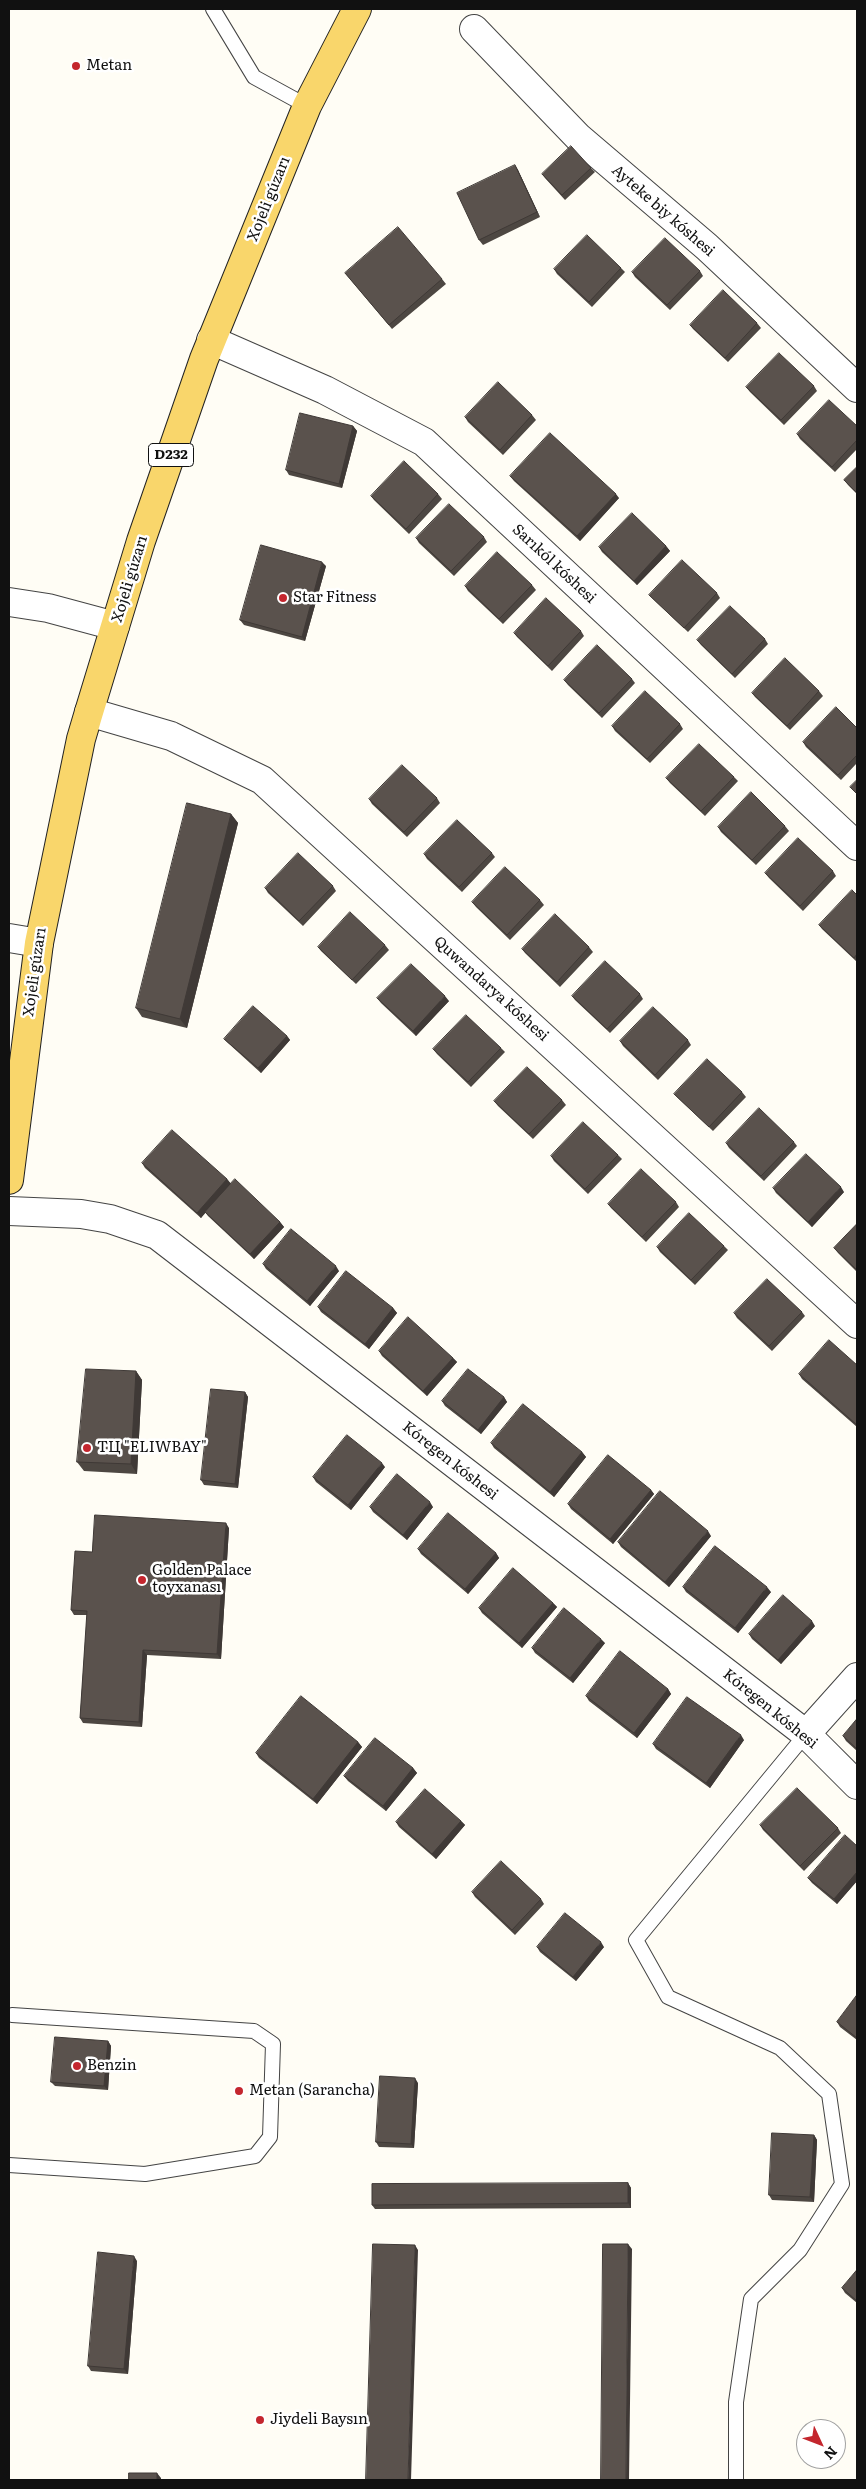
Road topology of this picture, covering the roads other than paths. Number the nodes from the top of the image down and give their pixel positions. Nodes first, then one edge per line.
1 (213, 9) edge
2 (357, 9) edge
3 (474, 29) dead end
4 (307, 106) junction
5 (212, 340) junction
6 (857, 388) edge
7 (9, 602) edge
8 (115, 626) junction
9 (89, 712) junction
10 (857, 846) edge
11 (9, 938) edge
12 (39, 943) junction
13 (9, 1180) edge
14 (9, 1211) edge
15 (857, 1324) edge
16 (857, 1677) edge
17 (806, 1734) junction
18 (857, 1785) edge
19 (12, 2015) dead end
20 (9, 2165) edge
21 (736, 2480) edge

1 - 4 lane
2 - 4 main road, Xojeli gúzarı / D232
3 - 6 street, Ayteke biy kóshesi
4 - 5 main road, Xojeli gúzarı / D232
5 - 8 main road, Xojeli gúzarı / D232
5 - 10 street, Sarıkól kóshesi
7 - 8 street
8 - 9 main road, Xojeli gúzarı / D232
9 - 12 main road, Xojeli gúzarı / D232
9 - 15 street, Quwandarya kóshesi
11 - 12 street
12 - 13 main road, Xojeli gúzarı / D232
14 - 17 street, Kóregen kóshesi
16 - 17 street
17 - 18 street, Kóregen kóshesi
17 - 21 lane
19 - 20 lane

